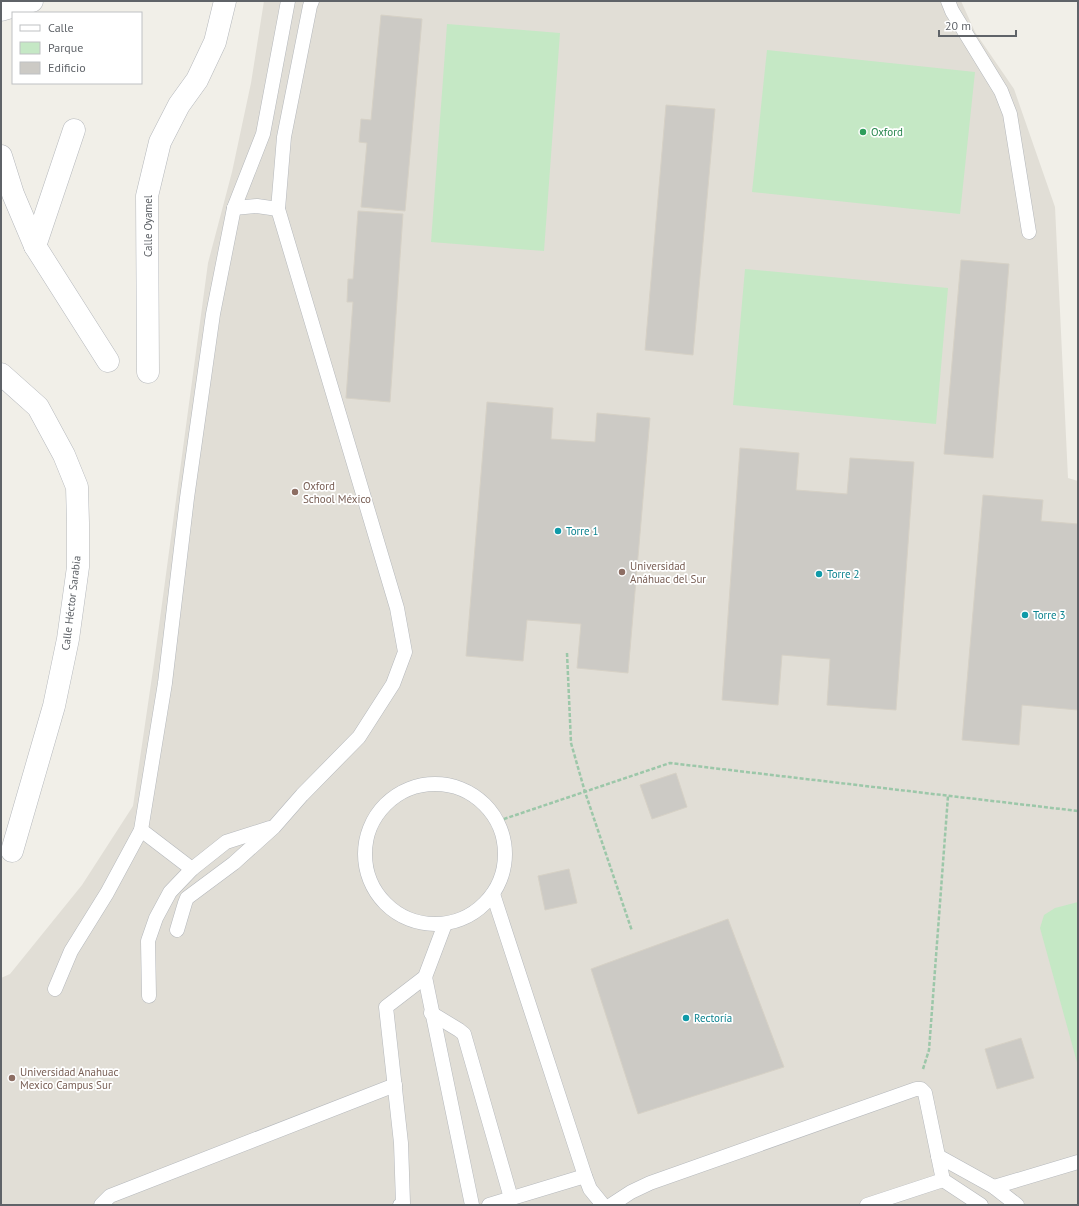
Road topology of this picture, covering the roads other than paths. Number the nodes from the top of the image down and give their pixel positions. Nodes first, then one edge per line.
1 (32, 1) edge
2 (225, 1) edge
3 (288, 1) edge
4 (312, 1) edge
5 (948, 1) edge
6 (1, 10) edge
7 (74, 130) dead end
8 (1, 156) edge
9 (234, 208) junction
10 (278, 209) junction
11 (1029, 232) dead end
12 (35, 246) junction
13 (108, 361) dead end
14 (148, 372) dead end
15 (1, 374) edge
16 (274, 827) junction
17 (141, 830) junction
18 (226, 842) junction
19 (12, 851) dead end
20 (234, 863) junction
21 (192, 869) junction
22 (493, 894) junction
23 (445, 924) junction
24 (177, 930) dead end
25 (425, 977) junction
26 (55, 989) dead end
27 (149, 996) dead end
28 (432, 1013) junction
29 (395, 1085) junction
30 (938, 1156) junction
31 (1078, 1162) edge
32 (585, 1176) junction
33 (943, 1180) junction
34 (994, 1187) junction
35 (511, 1198) junction
36 (101, 1205) edge
37 (400, 1205) edge
38 (472, 1205) edge
39 (489, 1205) edge
40 (603, 1205) edge
41 (611, 1205) edge
42 (867, 1205) edge
43 (981, 1205) edge
44 (1017, 1205) edge

1 - 6 street
2 - 14 street, Calle Oyamel
3 - 9 lane
4 - 10 lane
5 - 11 lane
7 - 12 street
8 - 12 street
9 - 10 lane
9 - 17 lane
10 - 16 lane
12 - 13 street
15 - 19 street, Calle Héctor Sarabia
16 - 18 lane
16 - 20 lane
17 - 21 lane
17 - 26 lane
18 - 20 lane
18 - 21 lane
20 - 24 lane
21 - 27 lane
22 - 23 lane
22 - 23 lane
22 - 32 lane
23 - 25 lane
25 - 28 lane
25 - 29 lane
28 - 35 lane
28 - 38 lane
29 - 36 lane
29 - 37 lane
30 - 33 lane
30 - 34 lane
30 - 41 lane
31 - 34 lane
32 - 35 lane
32 - 40 lane
33 - 42 lane
33 - 43 lane
34 - 44 lane
35 - 39 lane

